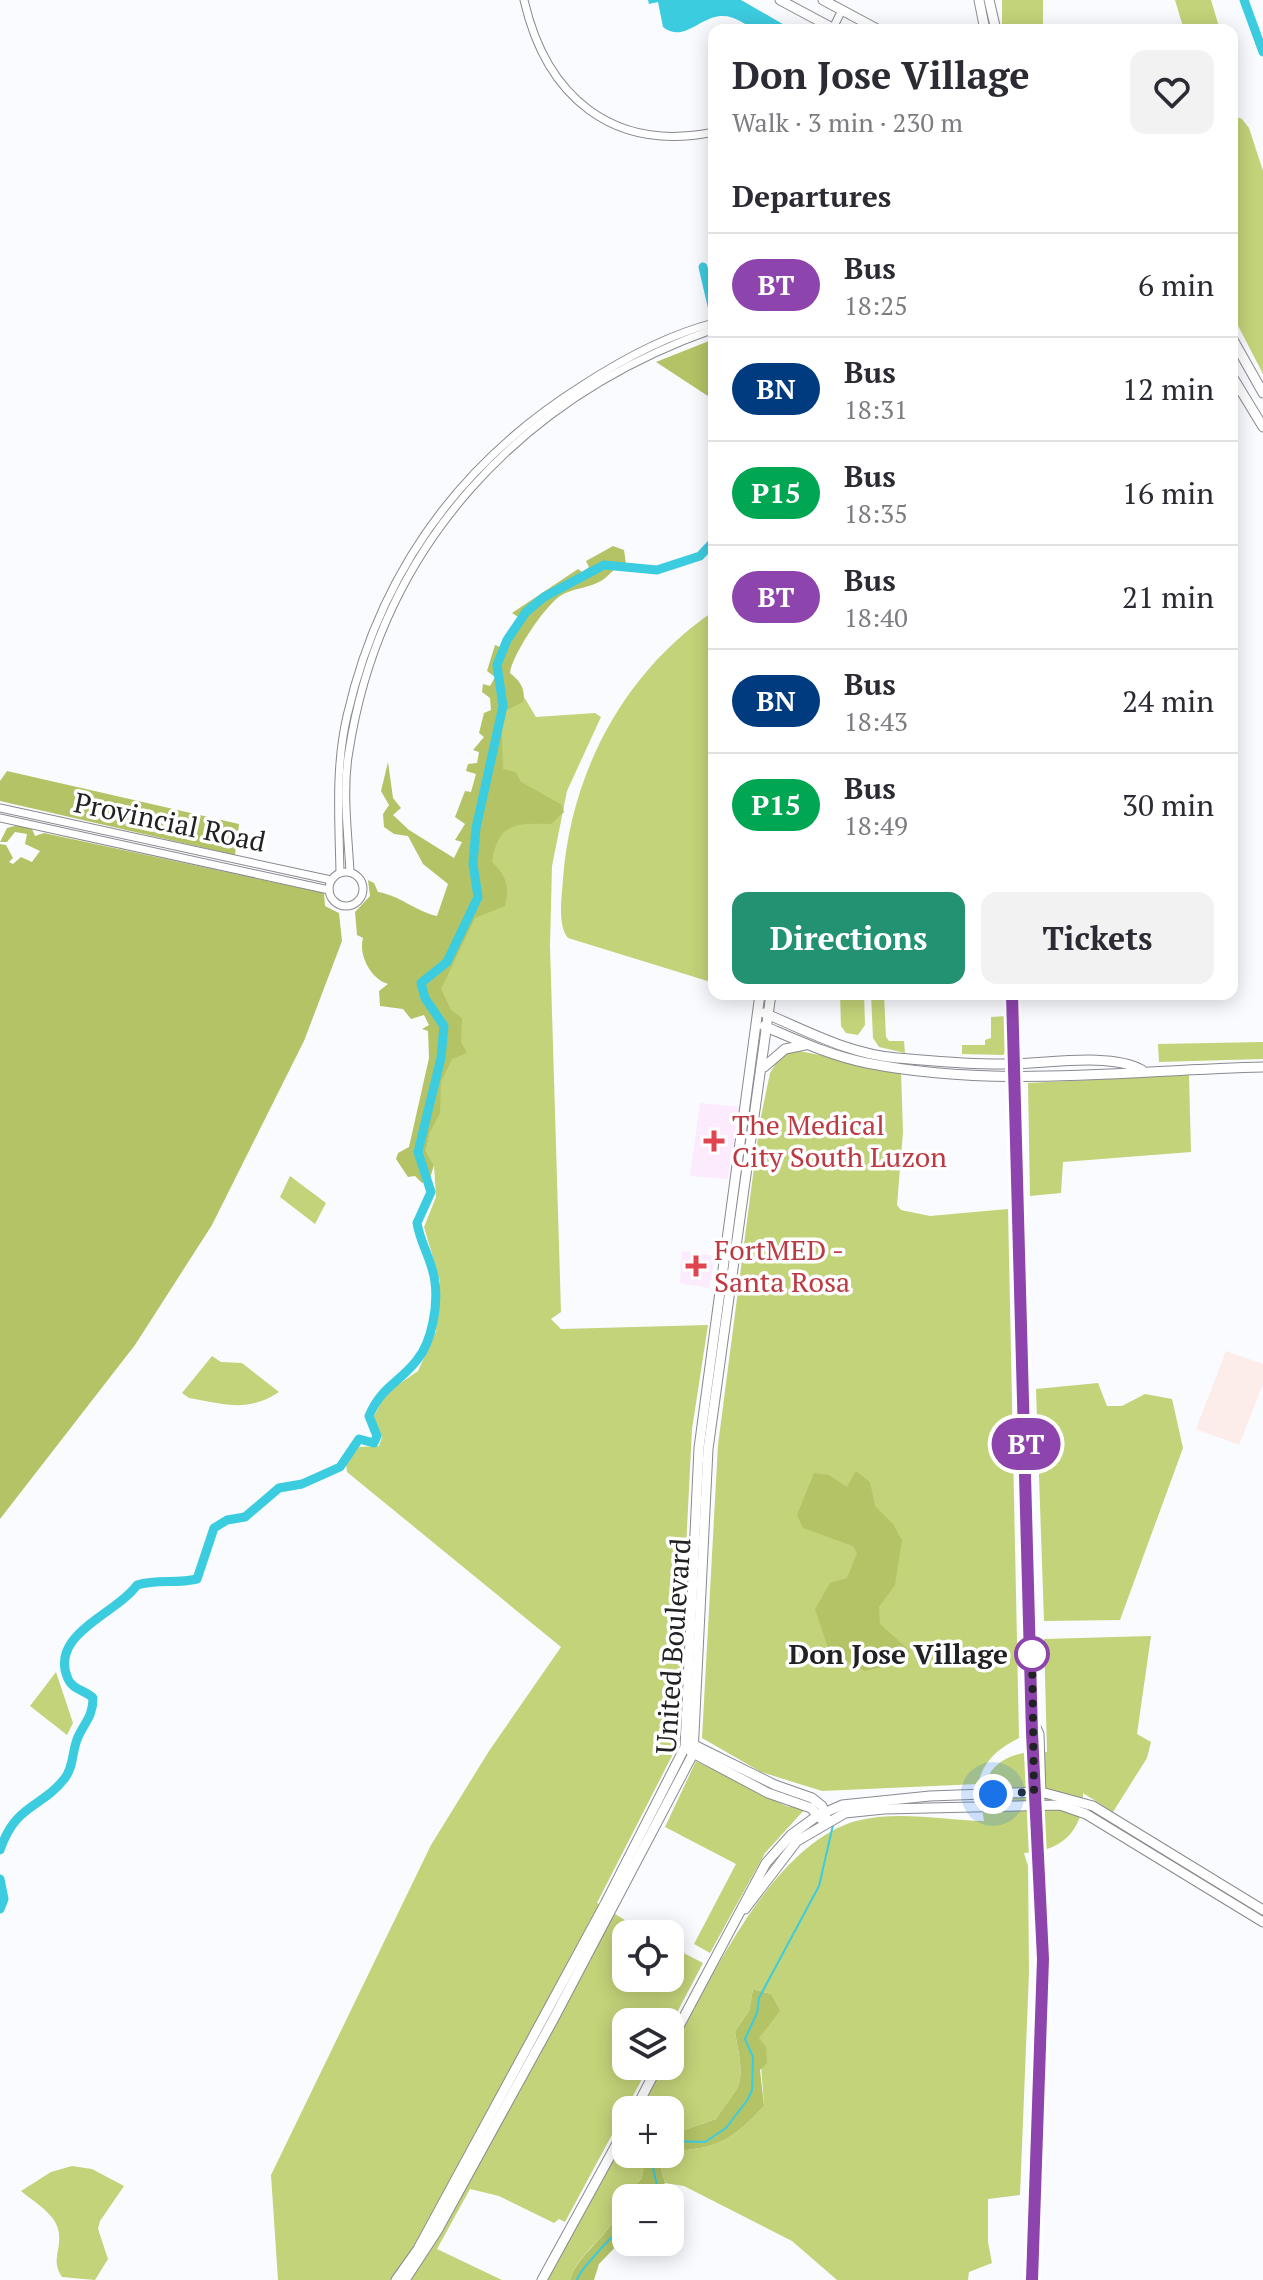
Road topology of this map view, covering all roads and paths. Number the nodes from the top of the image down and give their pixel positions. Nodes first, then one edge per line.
1 (524, 0) edge
2 (780, 0) edge
3 (823, 0) edge
4 (979, 0) edge
5 (989, 0) edge
6 (844, 11) junction
7 (823, 24) edge
8 (837, 24) edge
9 (868, 24) edge
10 (984, 24) edge
11 (995, 24) edge
12 (708, 133) edge
13 (708, 329) edge
14 (708, 329) edge
15 (1238, 349) edge
16 (1238, 386) edge
17 (1263, 393) edge
18 (1263, 427) edge
19 (0, 808) edge
20 (0, 818) edge
21 (71, 823) junction
22 (69, 833) junction
23 (350, 872) junction
24 (340, 873) junction
25 (331, 880) junction
26 (329, 890) junction
27 (761, 1000) edge
28 (768, 1000) edge
29 (1012, 1000) edge
30 (763, 1013) junction
31 (762, 1025) junction
32 (808, 1045) junction
33 (868, 1058) junction
34 (1015, 1064) junction
35 (1263, 1067) edge
36 (762, 1070) junction
37 (1142, 1070) junction
38 (1015, 1078) junction
39 (691, 1748) junction
40 (1037, 1792) junction
41 (1038, 1805) junction
42 (823, 1816) junction
43 (1263, 1910) edge
44 (1263, 1922) edge
45 (684, 2017) edge
46 (612, 2152) edge
47 (396, 2280) edge
48 (405, 2280) edge
49 (542, 2280) edge
50 (1032, 2280) edge

1 - 12 street
2 - 7 main road
3 - 6 main road
4 - 10 main road
5 - 11 main road
6 - 8 street
6 - 9 main road
13 - 23 street
14 - 24 street
15 - 17 main road
16 - 18 main road
19 - 21 street, Provincial Road
20 - 22 street, Provincial Road
21 - 22 street
21 - 25 street, Provincial Road
22 - 26 street, Provincial Road
23 - 24 street
23 - 26 street
24 - 25 street
25 - 26 street
27 - 30 main road, United Boulevard
28 - 30 main road, United Boulevard
29 - 34 main road
30 - 31 main road, United Boulevard
30 - 33 main road
31 - 32 main road
31 - 36 main road, United Boulevard
31 - 39 main road, United Boulevard
32 - 33 main road
32 - 36 main road
33 - 34 main road
33 - 38 main road
34 - 37 main road
34 - 38 main road
35 - 37 main road
36 - 39 main road, United Boulevard
37 - 38 main road
38 - 40 main road
39 - 42 main road
39 - 47 main road, United Boulevard
39 - 48 main road, United Boulevard
40 - 41 main road
40 - 42 main road
40 - 43 main road
41 - 42 main road
41 - 44 main road
41 - 50 main road
42 - 45 main road
46 - 49 main road

